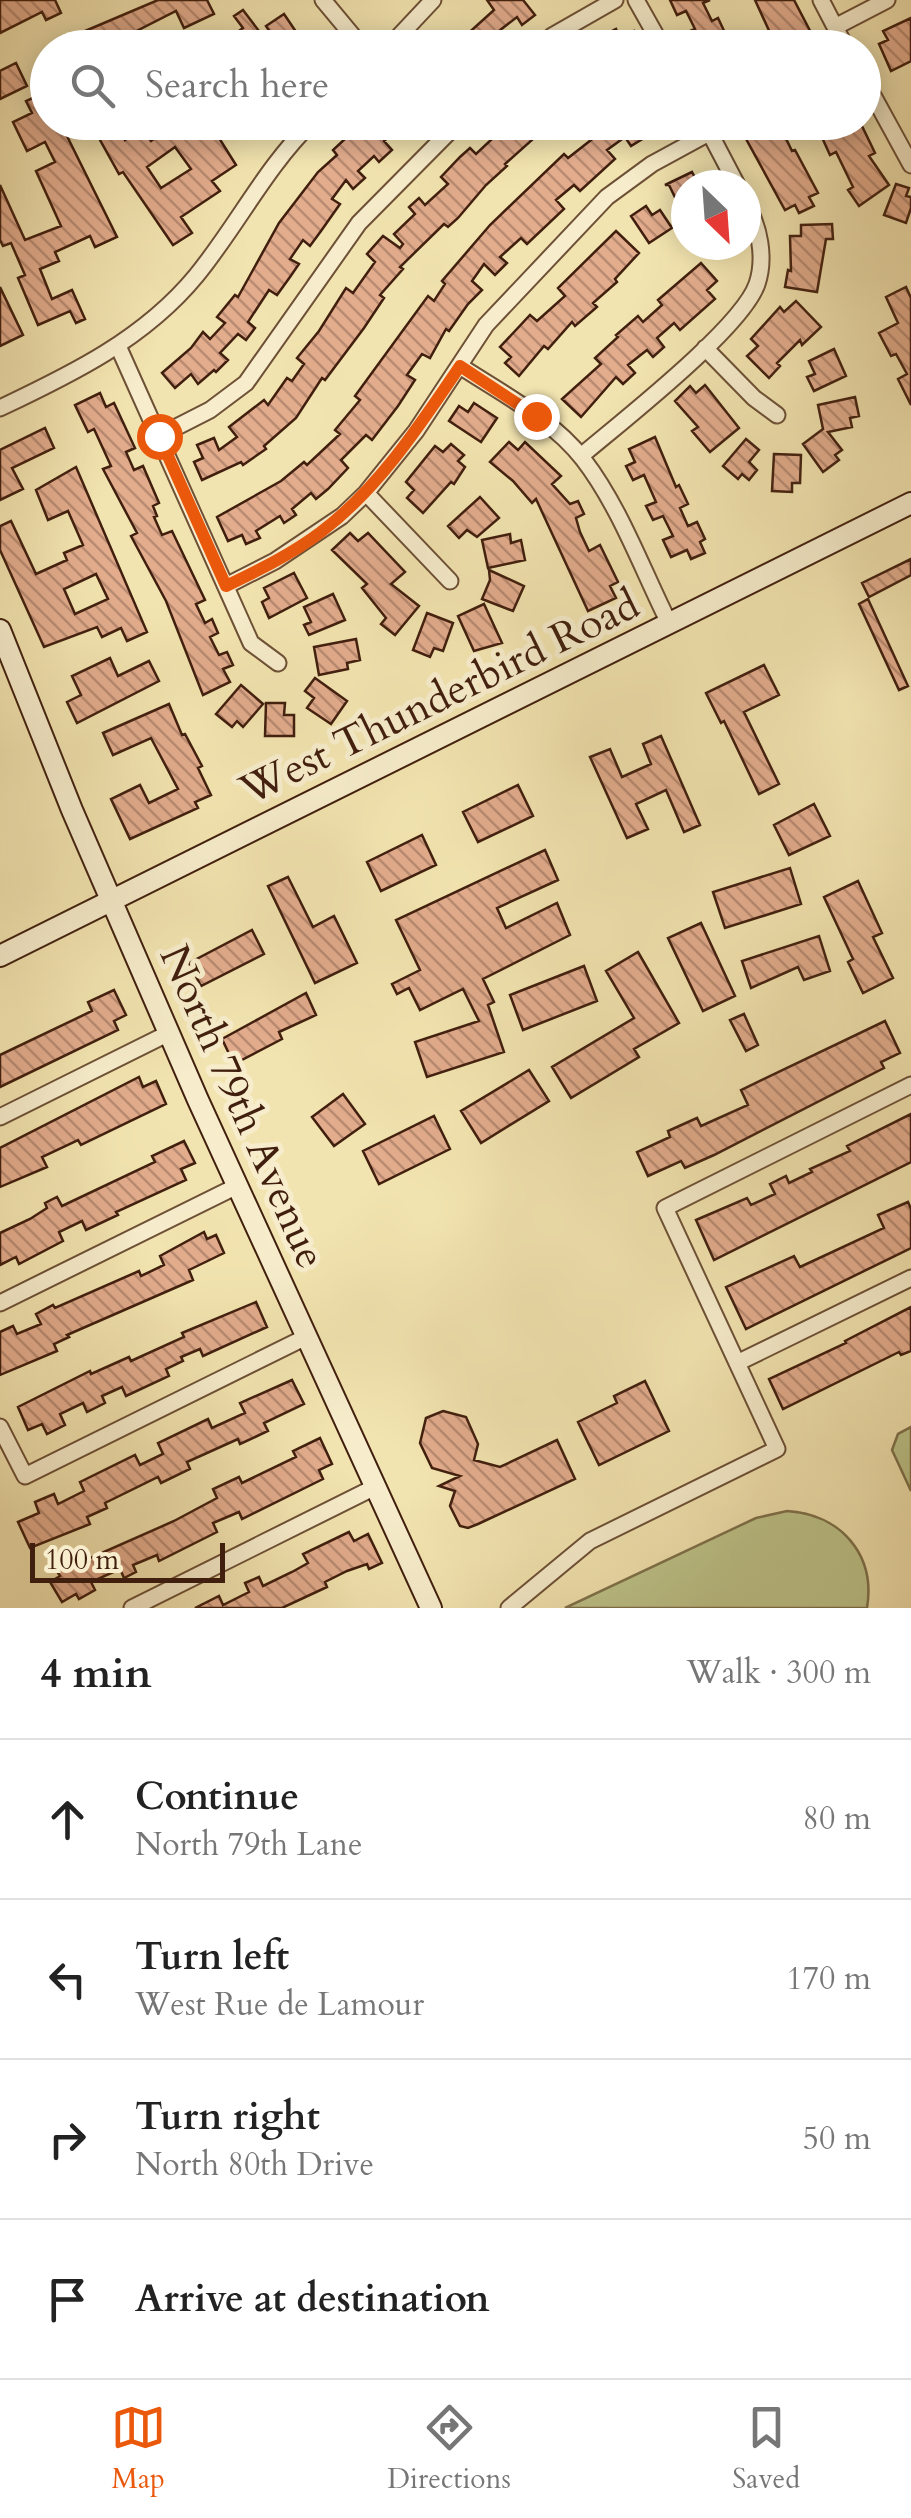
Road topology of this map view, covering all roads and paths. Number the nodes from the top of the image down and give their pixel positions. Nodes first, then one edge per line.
1 (323, 0) edge
2 (433, 0) edge
3 (615, 0) edge
4 (636, 0) edge
5 (820, 0) edge
6 (887, 0) edge
7 (834, 27) junction
8 (349, 30) edge
9 (405, 30) edge
10 (562, 30) edge
11 (652, 30) edge
12 (836, 30) edge
13 (881, 111) edge
14 (295, 140) edge
15 (441, 140) edge
16 (689, 140) edge
17 (713, 140) edge
18 (911, 165) edge
19 (729, 170) edge
20 (761, 260) edge
21 (118, 346) junction
22 (705, 348) junction
23 (460, 366) junction
24 (0, 408) edge
25 (778, 415) dead end
26 (159, 436) junction
27 (582, 456) junction
28 (366, 493) junction
29 (911, 503) edge
30 (450, 580) dead end
31 (226, 586) junction
32 (669, 623) junction
33 (0, 630) edge
34 (278, 663) dead end
35 (113, 899) junction
36 (0, 956) edge
37 (169, 1033) junction
38 (911, 1085) edge
39 (0, 1117) edge
40 (238, 1186) junction
41 (911, 1278) edge
42 (0, 1303) edge
43 (306, 1337) junction
44 (738, 1363) junction
45 (0, 1426) edge
46 (375, 1487) junction
47 (132, 1608) edge
48 (431, 1608) edge
49 (509, 1608) edge

1 - 8 street
2 - 9 street
3 - 10 street
4 - 11 street
5 - 7 street
6 - 7 street
7 - 12 street
13 - 18 street
14 - 21 street
15 - 26 street
16 - 23 street
17 - 19 street
20 - 22 street
21 - 24 street
21 - 26 street
22 - 25 street
22 - 27 street
23 - 27 street
23 - 28 street
26 - 31 street
27 - 32 street
28 - 30 street
28 - 31 street
29 - 32 street, West Thunderbird Road
31 - 34 street
32 - 35 street, West Thunderbird Road
33 - 35 street, North 79th Avenue
35 - 36 street, West Thunderbird Road
35 - 37 street, North 79th Avenue
37 - 39 street
37 - 40 street, North 79th Avenue
38 - 44 street
40 - 42 street
40 - 43 street, North 79th Avenue
41 - 44 street
43 - 45 street
43 - 46 street, North 79th Avenue
44 - 49 street
46 - 47 street
46 - 48 street, North 79th Avenue

